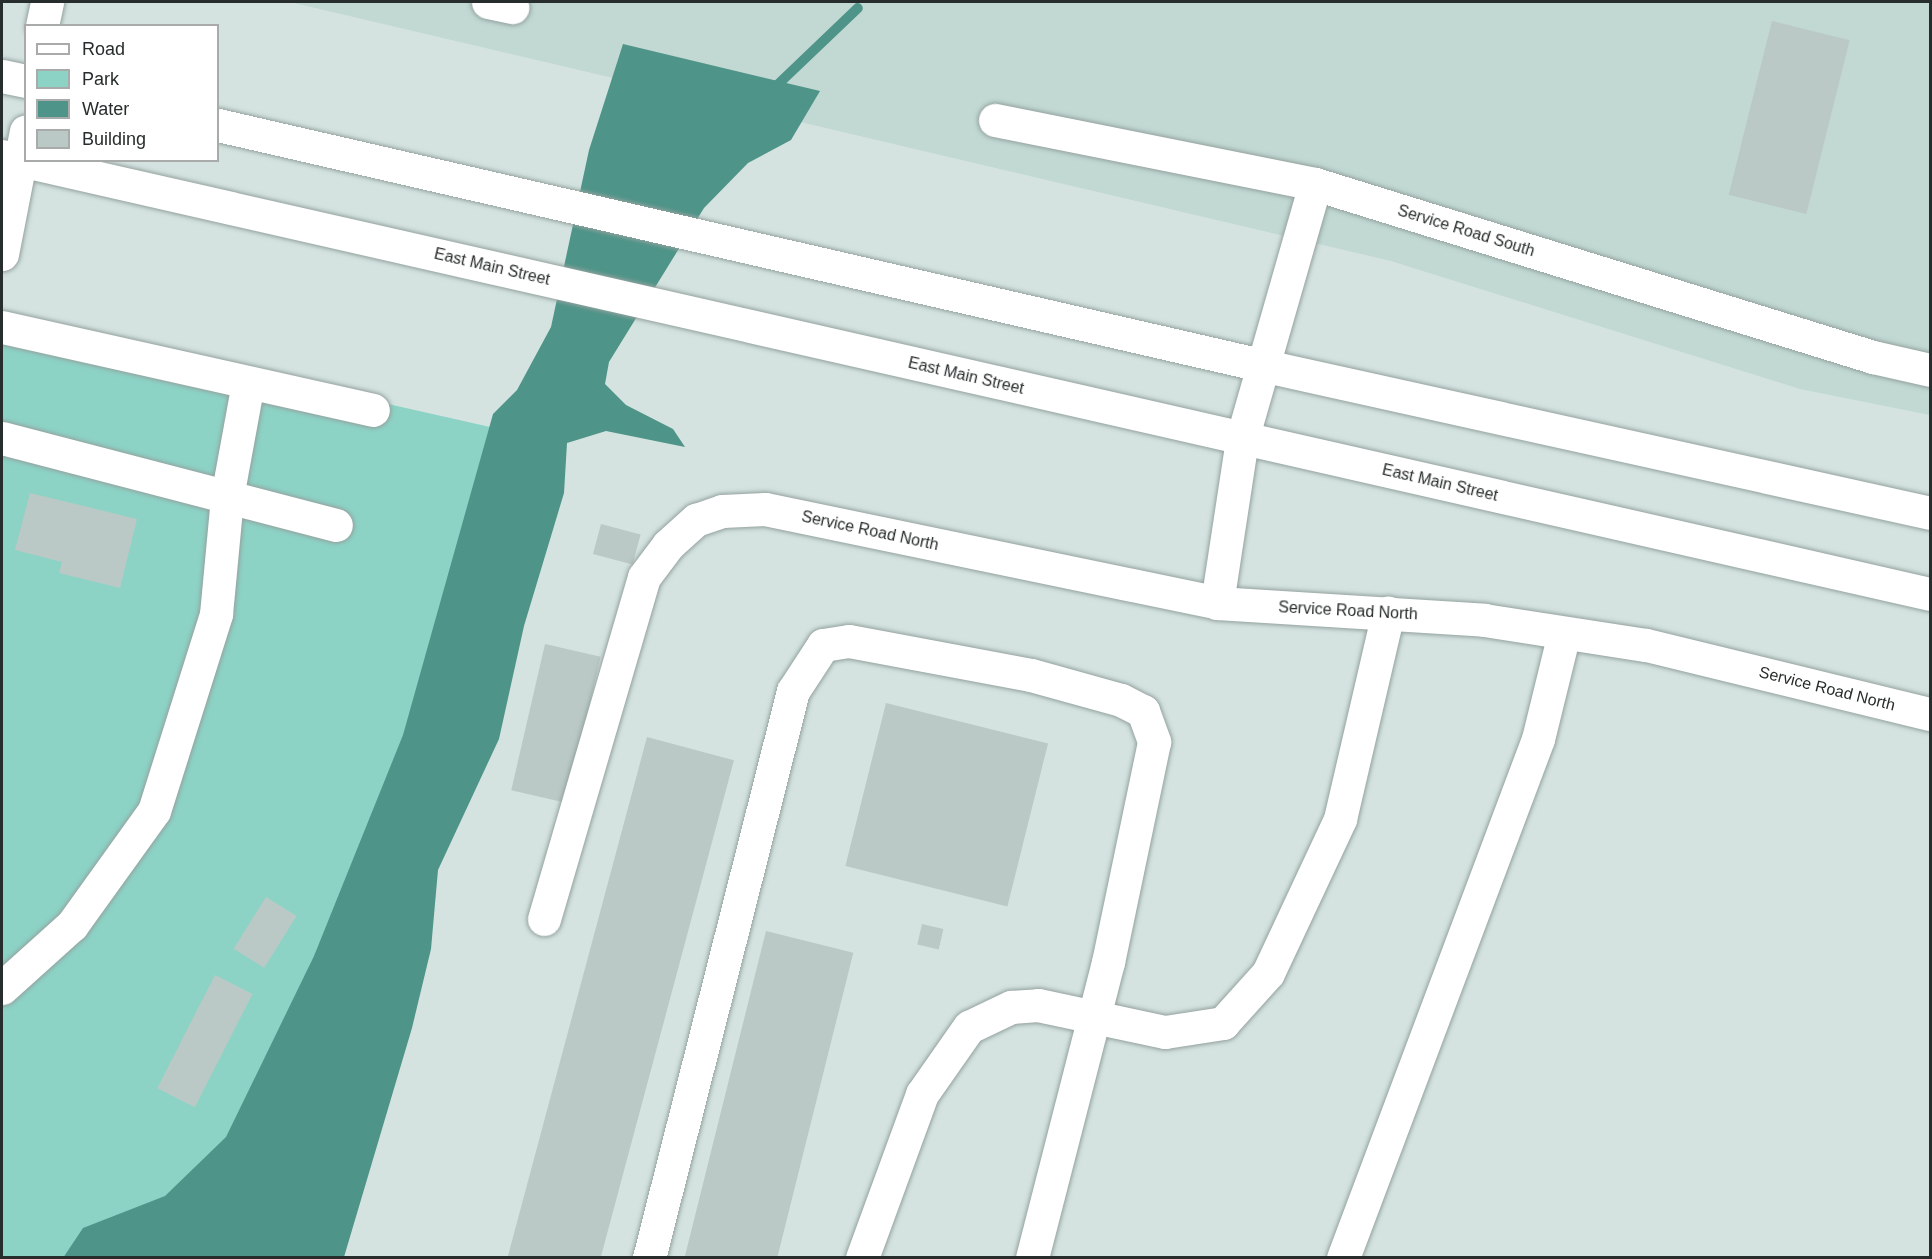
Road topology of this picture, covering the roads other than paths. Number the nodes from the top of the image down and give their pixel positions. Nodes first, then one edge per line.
1 (47, 2) edge
2 (42, 24) edge
3 (2, 76) edge
4 (24, 81) edge
5 (995, 120) dead end
6 (219, 125) edge
7 (16, 149) edge
8 (68, 162) edge
9 (1315, 184) junction
10 (2, 254) edge
11 (2, 327) edge
12 (1261, 366) junction
13 (1930, 370) edge
14 (248, 383) junction
15 (373, 410) dead end
16 (2, 438) edge
17 (1242, 439) junction
18 (227, 497) junction
19 (1930, 513) edge
20 (336, 525) dead end
21 (1930, 594) edge
22 (1217, 603) junction
23 (1388, 613) junction
24 (1564, 633) junction
25 (1930, 714) edge
26 (544, 919) dead end
27 (2, 988) edge
28 (1095, 1016) junction
29 (649, 1257) edge
30 (862, 1257) edge
31 (1032, 1257) edge
32 (1343, 1257) edge

1 - 2 main road
3 - 4 main road
5 - 9 main road, Service Road South
6 - 12 main road
7 - 10 main road
8 - 17 main road, East Main Street
9 - 12 main road
9 - 13 main road, Service Road South
11 - 14 main road
12 - 17 main road
12 - 19 main road
14 - 15 main road
14 - 18 main road
16 - 18 main road
17 - 21 main road, East Main Street
17 - 22 main road
18 - 20 main road
18 - 27 main road
22 - 23 main road, Service Road North
22 - 26 main road, Service Road North
23 - 24 main road, Service Road North
23 - 28 main road
24 - 25 main road, Service Road North
24 - 32 main road
28 - 29 main road
28 - 30 main road
28 - 31 main road

